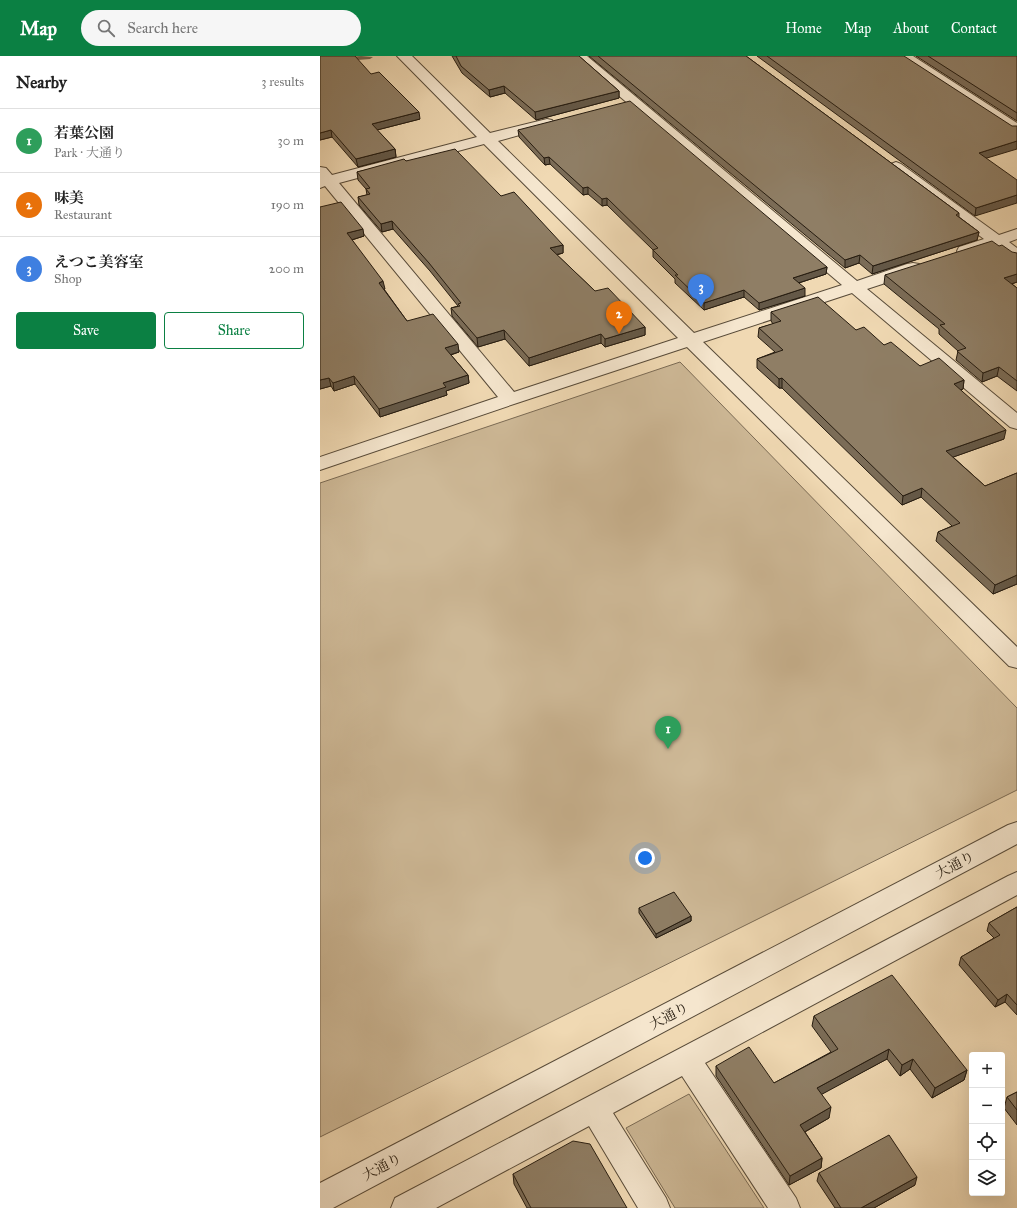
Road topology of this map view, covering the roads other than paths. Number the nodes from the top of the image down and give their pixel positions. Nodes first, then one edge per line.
1 (404, 56) edge
2 (579, 56) edge
3 (904, 56) edge
4 (557, 121) edge
5 (1017, 129) edge
6 (486, 139) junction
7 (886, 160) edge
8 (323, 178) edge
9 (1017, 234) edge
10 (996, 241) junction
11 (953, 255) edge
12 (1017, 256) edge
13 (930, 262) edge
14 (855, 287) junction
15 (691, 341) junction
16 (510, 400) junction
17 (1017, 423) edge
18 (323, 457) edge
19 (1017, 660) edge
20 (1017, 832) edge
21 (1017, 883) edge
22 (686, 1058) junction
23 (594, 1107) junction
24 (320, 1199) edge
25 (406, 1208) edge
26 (655, 1208) edge
27 (785, 1208) edge

1 - 6 street
2 - 14 street
3 - 5 street
4 - 6 street
6 - 8 street
6 - 15 street
7 - 10 street
8 - 16 street
9 - 10 street
10 - 11 street
10 - 12 street
13 - 14 street
14 - 15 street
14 - 17 street
15 - 16 street
15 - 19 street
16 - 18 street
20 - 24 street, 大通り
21 - 22 street
22 - 23 street
22 - 27 street
23 - 25 street
23 - 26 street

